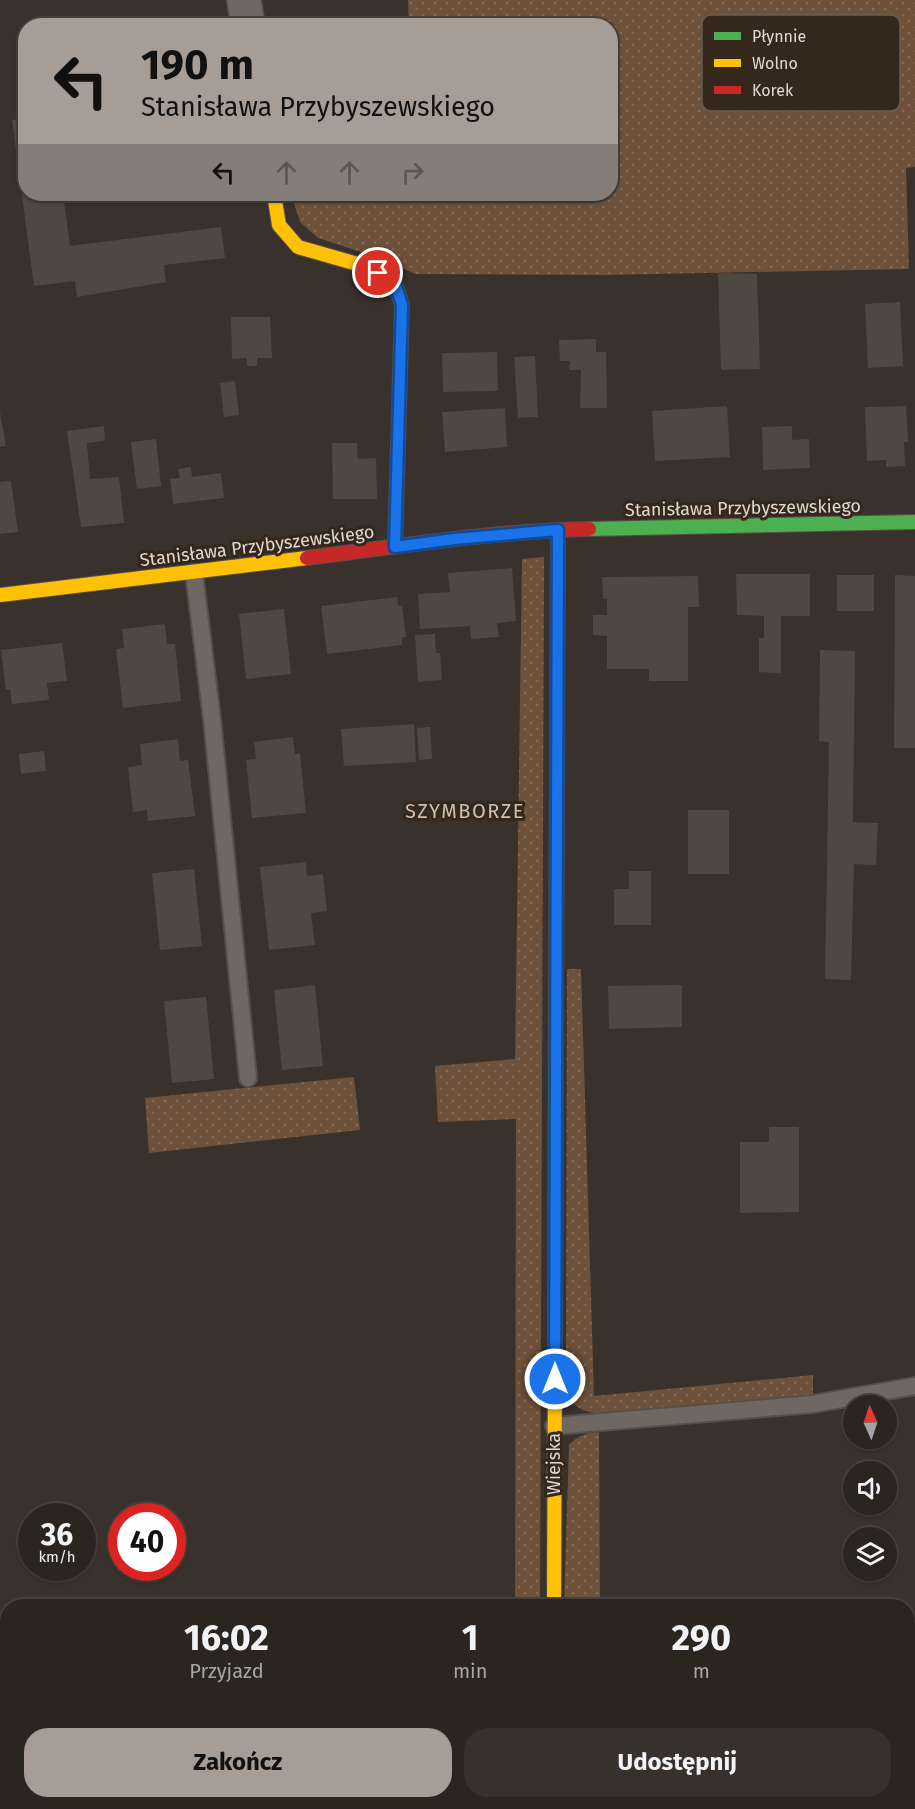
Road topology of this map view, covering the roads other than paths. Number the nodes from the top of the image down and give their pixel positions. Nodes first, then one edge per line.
1 (244, 0) edge
2 (247, 18) edge
3 (275, 201) edge
4 (915, 522) edge
5 (558, 530) junction
6 (395, 547) junction
7 (194, 573) junction
8 (0, 595) edge
9 (248, 1078) dead end
10 (915, 1386) edge
11 (554, 1426) junction
12 (554, 1599) edge

1 - 2 street
3 - 6 street
4 - 5 street, Stanisława Przybyszewskiego
5 - 6 street, Stanisława Przybyszewskiego
5 - 11 street, Wiejska
6 - 7 street, Stanisława Przybyszewskiego
7 - 8 street, Stanisława Przybyszewskiego
7 - 9 lane
10 - 11 lane
11 - 12 street, Wiejska

